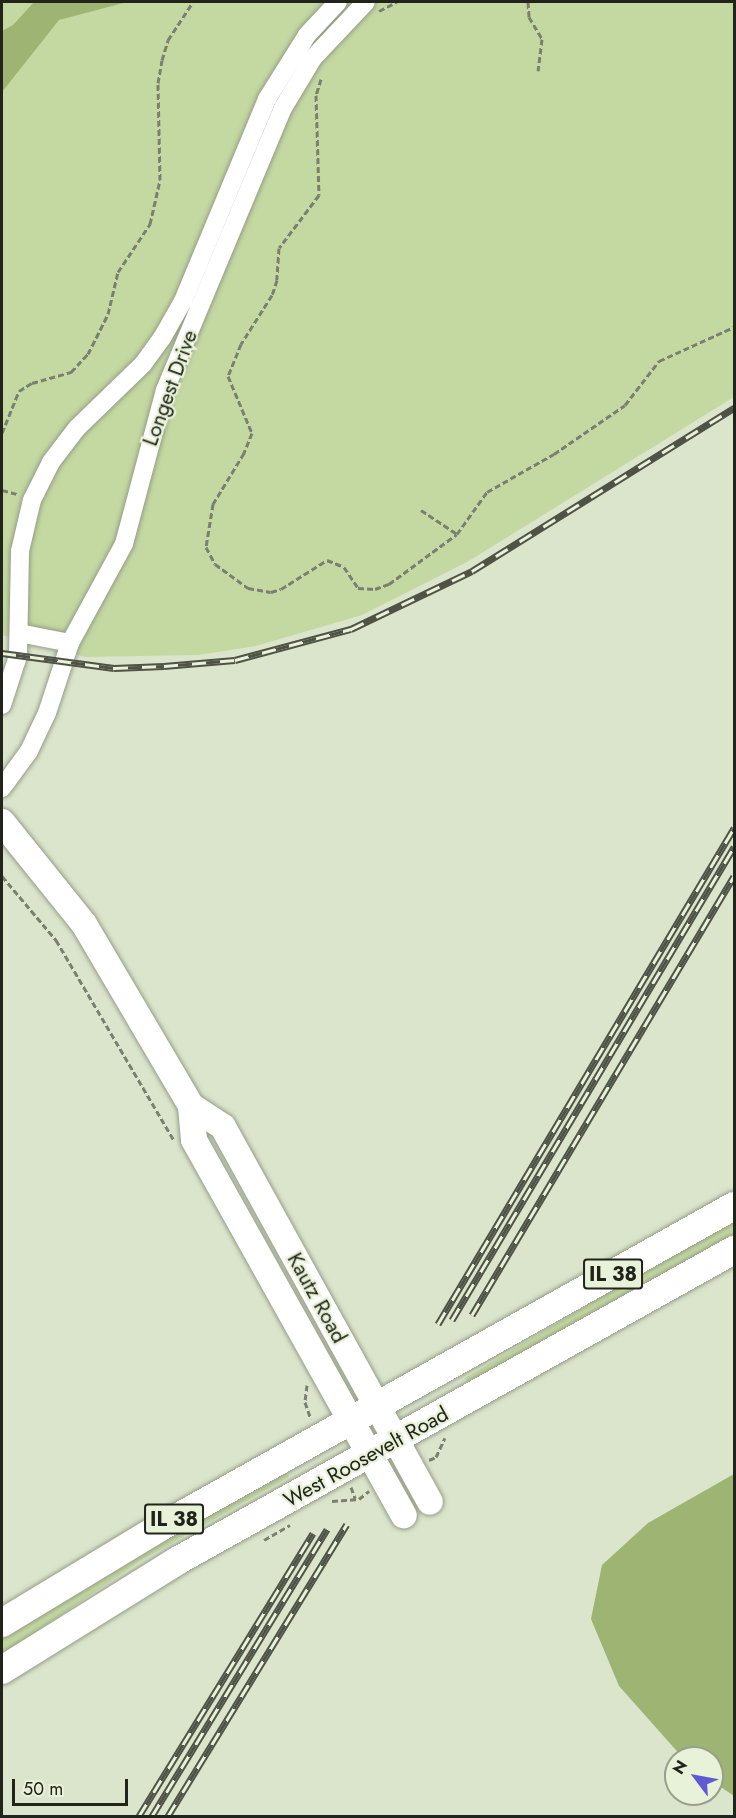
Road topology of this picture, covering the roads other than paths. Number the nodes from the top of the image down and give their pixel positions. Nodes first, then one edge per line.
1 (338, 2) edge
2 (364, 3) edge
3 (19, 633) junction
4 (70, 643) junction
5 (2, 705) edge
6 (2, 788) edge
7 (2, 822) edge
8 (192, 1106) junction
9 (735, 1206) edge
10 (735, 1250) edge
11 (377, 1406) junction
12 (351, 1420) junction
13 (396, 1440) junction
14 (371, 1454) junction
15 (430, 1502) dead end
16 (404, 1515) dead end
17 (2, 1623) edge
18 (2, 1670) edge

1 - 3 street, Longest Drive
2 - 4 street, Longest Drive
3 - 4 street
3 - 5 street, Longest Drive
4 - 6 street, Longest Drive
7 - 8 street, Kautz Road
8 - 11 street, Kautz Road
8 - 12 street, Kautz Road
9 - 11 main road, West Roosevelt Road / IL 38
10 - 13 main road, West Roosevelt Road / IL 38
11 - 12 main road, West Roosevelt Road / IL 38
11 - 13 street, Kautz Road
12 - 14 street, Kautz Road
12 - 17 main road, IL 38
13 - 14 main road, West Roosevelt Road / IL 38
13 - 15 street, Kautz Road
14 - 16 street, Kautz Road
14 - 18 main road, West Roosevelt Road / IL 38

